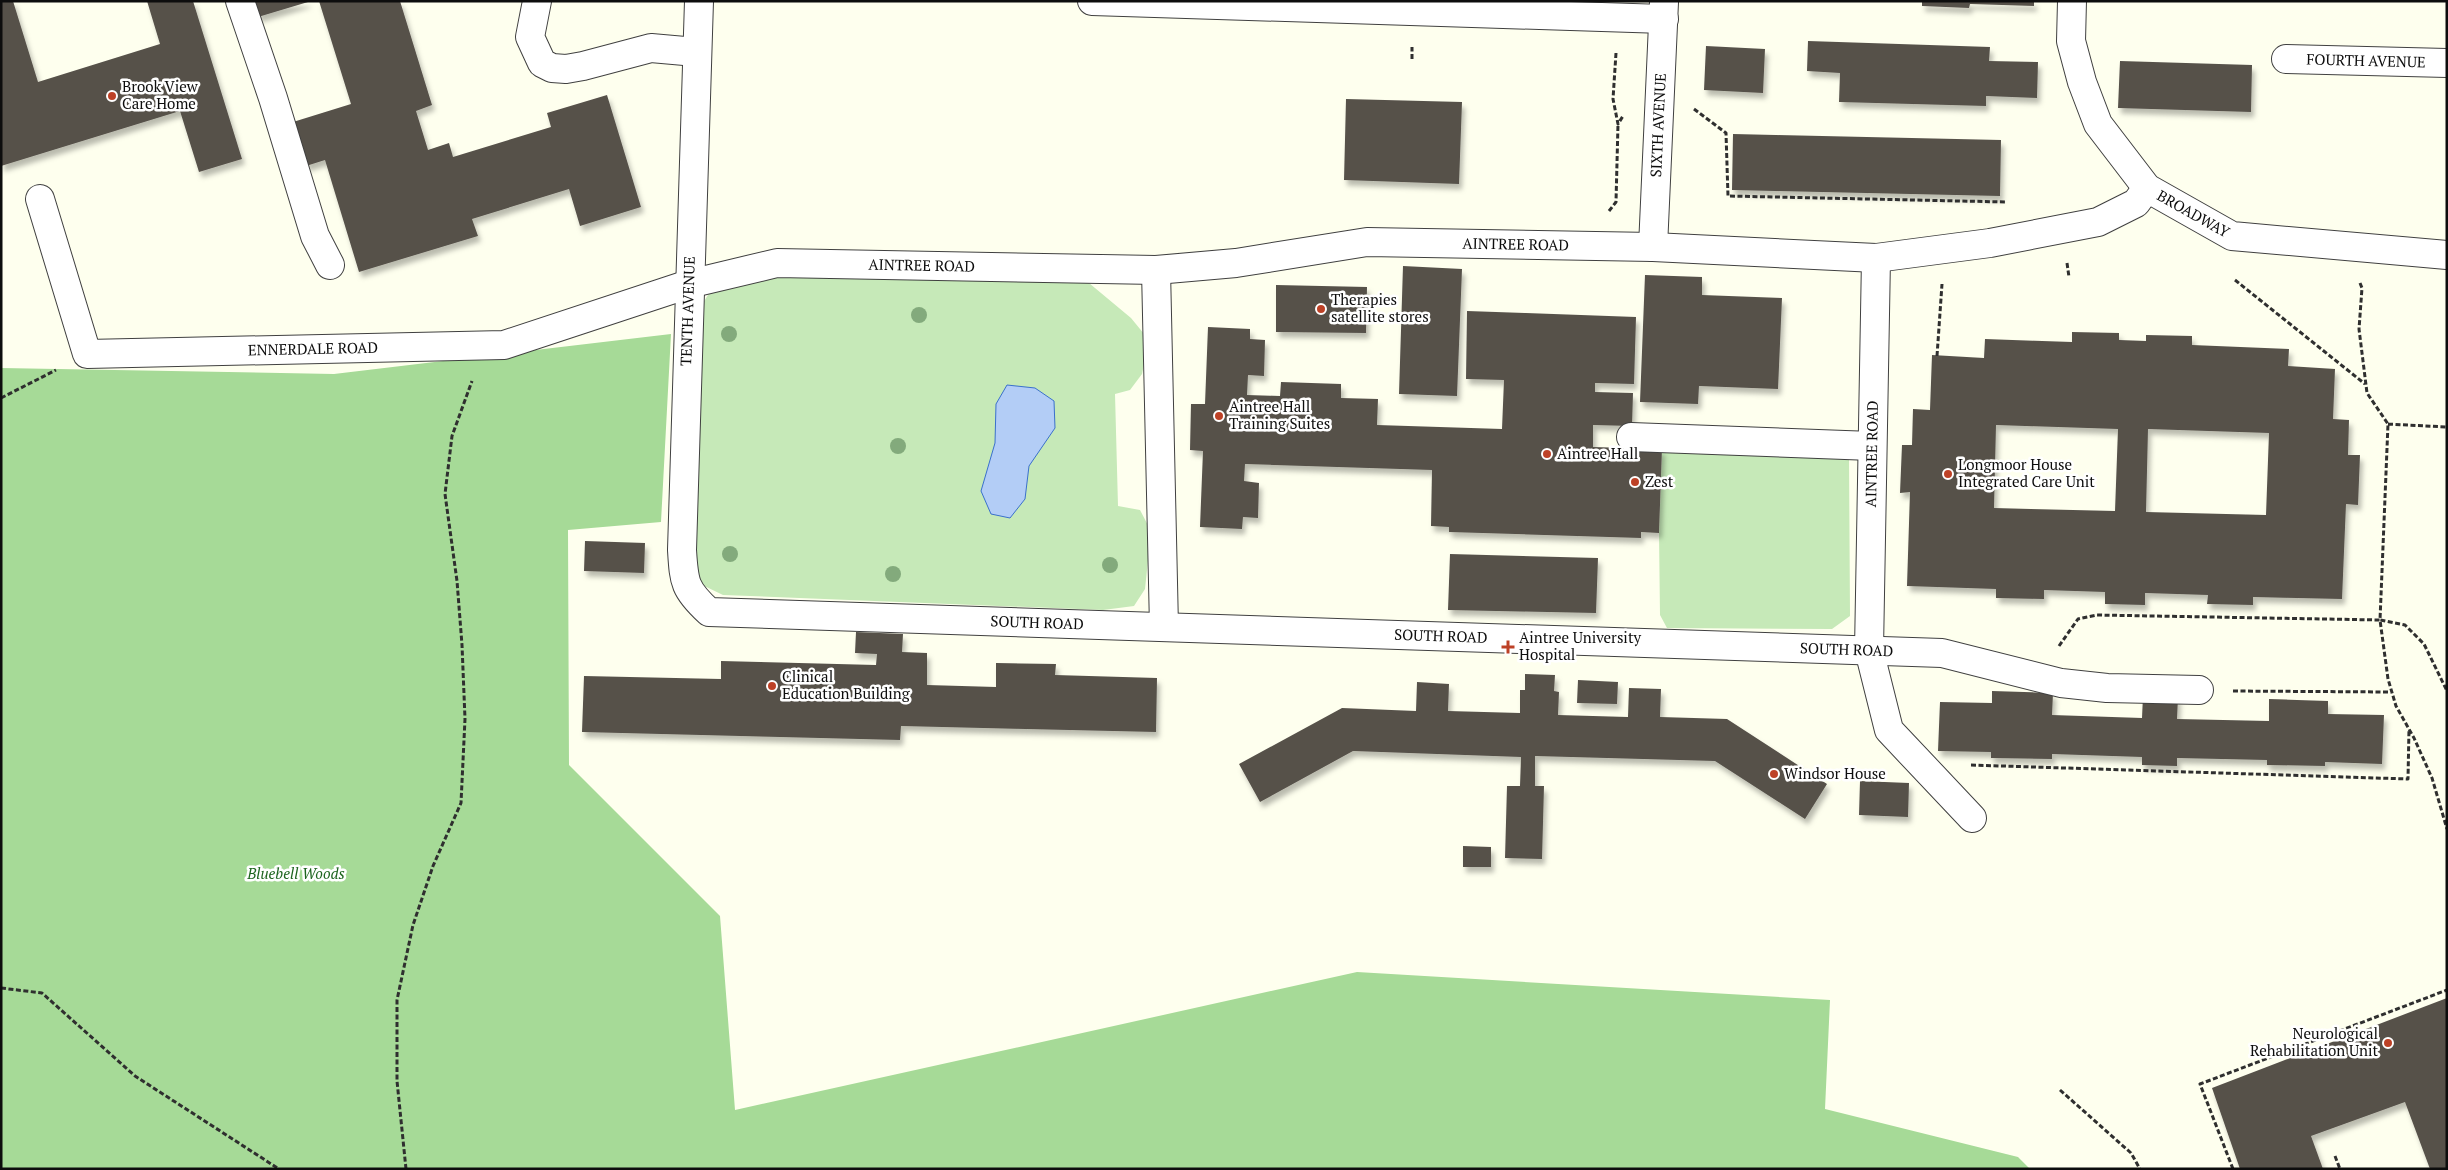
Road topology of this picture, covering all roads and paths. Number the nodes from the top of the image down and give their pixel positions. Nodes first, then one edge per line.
1 (240, 1) edge
2 (537, 1) edge
3 (699, 1) edge
4 (1092, 1) edge
5 (2072, 1) edge
6 (1157, 2) edge
7 (1398, 6) edge
8 (1664, 10) edge
9 (696, 52) junction
10 (2286, 60) dead end
11 (2447, 63) edge
12 (1692, 108) dead end
13 (1618, 124) dead end
14 (2147, 188) junction
15 (40, 200) dead end
16 (2015, 202) dead end
17 (1605, 215) dead end
18 (1653, 247) junction
19 (2447, 255) edge
20 (1876, 258) junction
21 (330, 265) dead end
22 (1156, 270) junction
23 (2235, 280) dead end
24 (2360, 281) dead end
25 (1942, 282) dead end
26 (689, 284) junction
27 (504, 345) junction
28 (87, 354) junction
29 (1937, 356) dead end
30 (2366, 385) junction
31 (1, 398) edge
32 (2388, 424) junction
33 (2447, 427) edge
34 (1631, 436) dead end
35 (1872, 446) junction
36 (709, 612) joint
37 (2380, 620) junction
38 (1164, 626) junction
39 (1869, 650) junction
40 (2037, 677) junction
41 (2199, 690) joint
42 (2447, 691) edge
43 (2392, 692) junction
44 (2409, 728) junction
45 (1921, 764) junction
46 (1972, 818) dead end
47 (2447, 829) edge
48 (1, 988) edge
49 (2447, 990) edge
50 (2060, 1090) dead end
51 (2335, 1156) dead end
52 (279, 1169) edge
53 (406, 1169) edge
54 (2140, 1169) edge
55 (2234, 1169) edge
56 (2340, 1169) edge

1 - 21 lane
2 - 9 lane
3 - 9 lane, TENTH AVENUE
4 - 6 lane
5 - 14 lane, BROADWAY
6 - 7 lane
7 - 8 lane
8 - 18 lane, SIXTH AVENUE
9 - 26 lane, TENTH AVENUE
10 - 11 lane, FOURTH AVENUE
12 - 16 path
13 - 17 path
14 - 19 lane, BROADWAY
14 - 20 lane, AINTREE ROAD
15 - 28 lane
18 - 20 lane, AINTREE ROAD
18 - 22 lane, AINTREE ROAD
20 - 35 lane, AINTREE ROAD
22 - 26 lane, AINTREE ROAD
22 - 38 lane
23 - 30 path
24 - 30 path
25 - 29 path
26 - 27 lane, ENNERDALE ROAD
26 - 36 lane, TENTH AVENUE
27 - 28 lane, ENNERDALE ROAD
27 - 53 path
28 - 31 path
30 - 32 path
32 - 33 path
32 - 37 path
34 - 35 lane
35 - 39 lane, AINTREE ROAD
36 - 38 lane, SOUTH ROAD
37 - 40 path
37 - 42 path
37 - 43 path
38 - 39 lane, SOUTH ROAD
39 - 40 lane, SOUTH ROAD
39 - 45 lane, AINTREE ROAD
40 - 41 lane, SOUTH ROAD
41 - 43 path
43 - 44 path
44 - 45 path
44 - 47 path
45 - 46 lane, AINTREE ROAD
48 - 52 path
49 - 55 path
50 - 54 path
51 - 56 path

